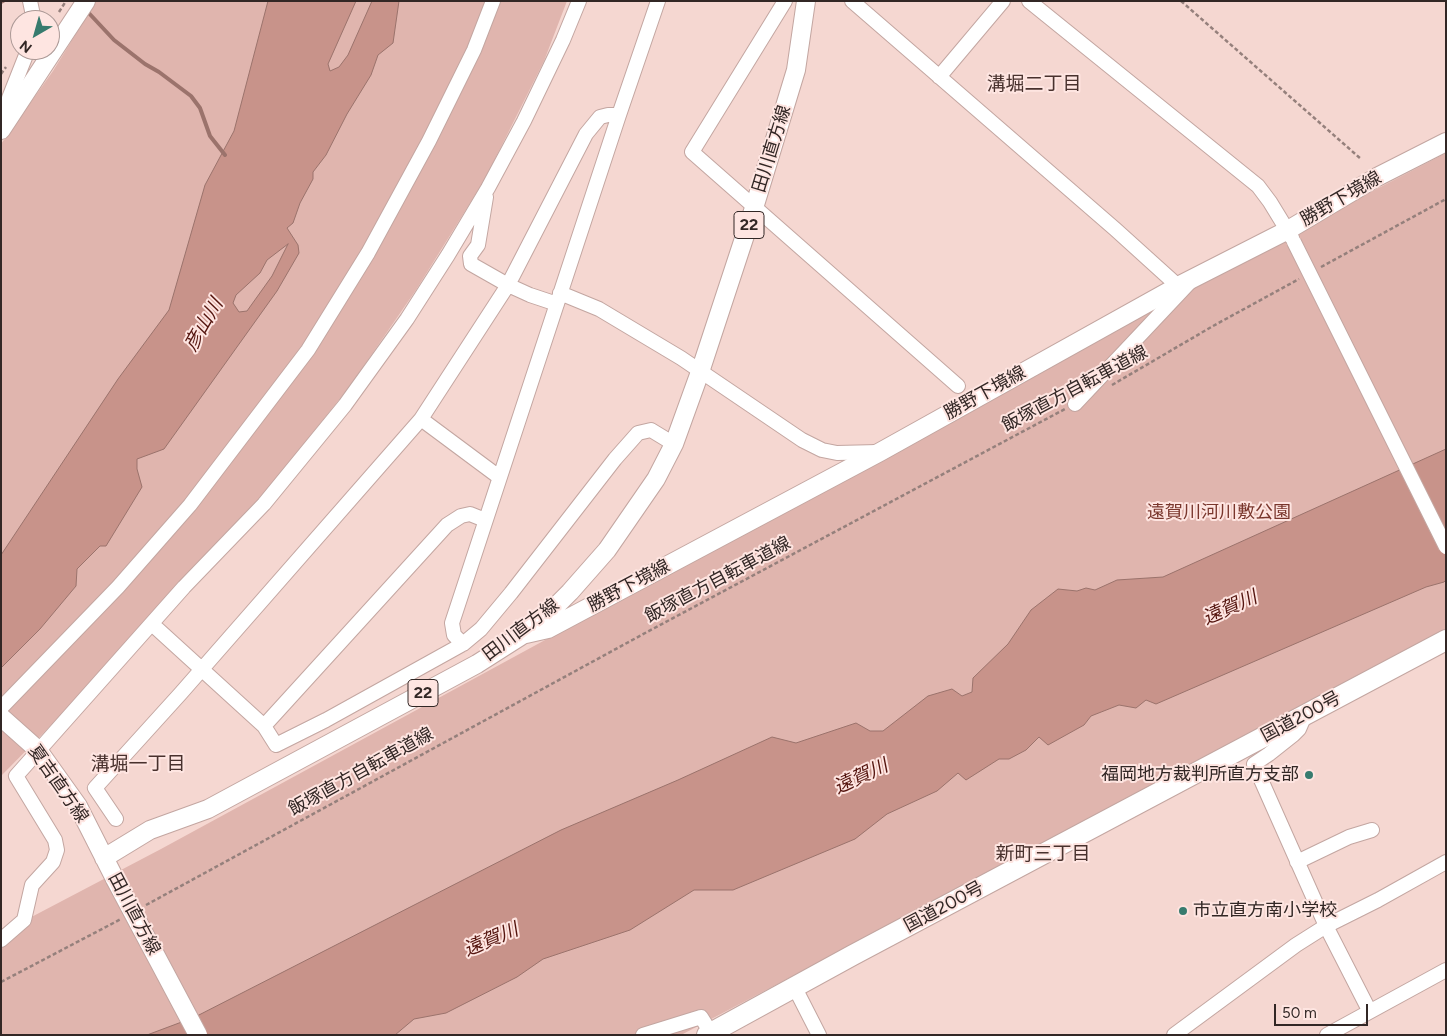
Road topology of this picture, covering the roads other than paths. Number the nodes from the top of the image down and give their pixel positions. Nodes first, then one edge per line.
1 (86, 1) edge
2 (493, 1) edge
3 (579, 1) edge
4 (658, 1) edge
5 (785, 1) edge
6 (806, 1) edge
7 (852, 1) edge
8 (1003, 1) edge
9 (1029, 1) edge
10 (24, 60) edge
11 (939, 77) junction
12 (619, 115) junction
13 (3, 128) edge
14 (1446, 142) edge
15 (488, 188) junction
16 (754, 208) junction
17 (1291, 236) junction
18 (1195, 277) junction
19 (508, 285) junction
20 (1178, 286) junction
21 (559, 299) junction
22 (700, 372) junction
23 (958, 386) dead end
24 (1075, 404) road end
25 (421, 419) junction
26 (674, 444) junction
27 (880, 452) junction
28 (499, 478) junction
29 (485, 520) junction
30 (1446, 547) edge
31 (152, 624) junction
32 (521, 636) junction
33 (1446, 640) edge
34 (463, 644) junction
35 (202, 669) junction
36 (1, 708) edge
37 (1, 717) edge
38 (1301, 717) junction
39 (264, 726) junction
40 (34, 747) junction
41 (116, 819) dead end
42 (1372, 830) dead end
43 (104, 858) junction
44 (1297, 862) junction
45 (1446, 862) edge
46 (1326, 926) junction
47 (1, 940) edge
48 (1446, 970) edge
49 (795, 988) junction
50 (1369, 1010) junction
51 (709, 1034) edge
52 (198, 1035) edge
53 (643, 1035) edge
54 (819, 1035) edge
55 (1174, 1035) edge
56 (1327, 1035) edge

1 - 13 main road
2 - 36 street
3 - 15 street
4 - 12 street
5 - 16 street
6 - 16 main road, 田川直方線 / 22
7 - 11 street
8 - 11 street
9 - 17 street
10 - 13 street
11 - 20 street
12 - 19 street
12 - 21 street
14 - 17 main road, 勝野下境線
15 - 19 street
15 - 31 street
16 - 22 main road, 田川直方線 / 22
16 - 23 street
17 - 18 main road, 勝野下境線
17 - 30 street, bridge
18 - 20 main road, 勝野下境線
18 - 24 street
19 - 21 street
19 - 25 street
20 - 27 main road, 勝野下境線
21 - 22 street
21 - 28 street
22 - 26 main road, 田川直方線 / 22
22 - 27 street
25 - 28 street
25 - 35 street
26 - 32 main road, 田川直方線 / 22
26 - 34 street
27 - 32 main road, 勝野下境線
28 - 29 street
29 - 34 street
29 - 39 street
31 - 35 street
31 - 40 street
32 - 43 main road, 田川直方線 / 22
33 - 38 highway, 国道200号
34 - 39 street
35 - 39 street
35 - 41 street
37 - 40 main road, 夏吉直方線
38 - 44 street
38 - 49 highway, 国道200号
40 - 43 main road, 夏吉直方線
40 - 47 street
42 - 44 street
43 - 52 main road, 田川直方線, bridge
44 - 46 street
45 - 46 street
46 - 50 street
46 - 55 street
48 - 50 street
49 - 51 highway, 国道200号
49 - 54 street
50 - 56 street
51 - 53 street

